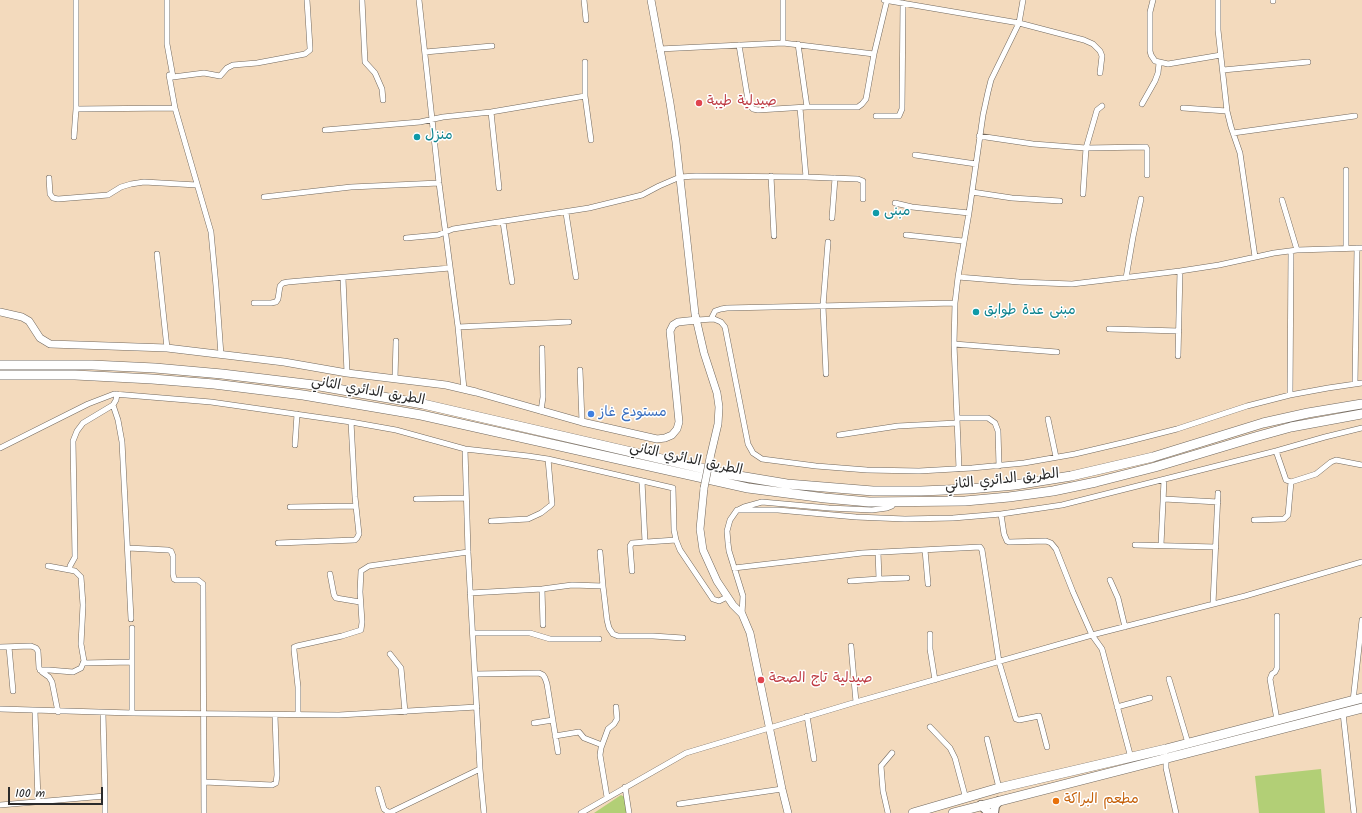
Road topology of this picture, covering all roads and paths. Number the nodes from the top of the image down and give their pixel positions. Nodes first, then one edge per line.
1 (76, 0) edge
2 (167, 0) edge
3 (307, 0) edge
4 (362, 0) edge
5 (419, 0) edge
6 (584, 0) edge
7 (651, 0) edge
8 (783, 0) edge
9 (884, 0) edge
10 (887, 0) edge
11 (1024, 0) edge
12 (1153, 0) edge
13 (1218, 0) edge
14 (903, 4) junction
15 (586, 20) dead end
16 (1019, 23) junction
17 (783, 42) junction
18 (798, 44) junction
19 (739, 45) junction
20 (492, 46) dead end
21 (659, 48) junction
22 (425, 52) junction
23 (874, 54) junction
24 (1221, 55) junction
25 (585, 62) dead end
26 (1308, 62) dead end
27 (1159, 63) junction
28 (1223, 70) junction
29 (1100, 74) dead end
30 (173, 76) junction
31 (585, 96) junction
32 (383, 100) dead end
33 (1142, 104) dead end
34 (1102, 106) dead end
35 (807, 107) junction
36 (175, 108) junction
37 (800, 108) junction
38 (1183, 108) dead end
39 (76, 109) junction
40 (1227, 111) junction
41 (491, 112) junction
42 (876, 116) dead end
43 (1355, 116) dead end
44 (431, 119) junction
45 (325, 130) dead end
46 (1233, 133) junction
47 (980, 136) junction
48 (74, 137) dead end
49 (591, 140) dead end
50 (1086, 148) junction
51 (915, 154) dead end
52 (976, 164) junction
53 (1346, 170) dead end
54 (1147, 174) dead end
55 (771, 176) junction
56 (806, 176) junction
57 (680, 177) junction
58 (49, 178) dead end
59 (835, 178) junction
60 (439, 183) junction
61 (197, 185) junction
62 (499, 188) dead end
63 (972, 192) junction
64 (1083, 194) dead end
65 (264, 197) dead end
66 (1141, 199) dead end
67 (863, 200) dead end
68 (1282, 200) dead end
69 (1060, 201) dead end
70 (895, 203) dead end
71 (566, 213) junction
72 (969, 213) junction
73 (832, 218) dead end
74 (503, 222) junction
75 (445, 232) junction
76 (906, 235) dead end
77 (774, 236) dead end
78 (406, 238) dead end
79 (963, 241) junction
80 (828, 242) dead end
81 (1346, 248) junction
82 (1359, 248) edge
83 (1297, 250) junction
84 (1290, 251) junction
85 (157, 254) dead end
86 (1255, 256) junction
87 (450, 268) junction
88 (1180, 272) junction
89 (576, 277) dead end
90 (958, 277) junction
91 (343, 278) junction
92 (1126, 278) junction
93 (512, 282) dead end
94 (254, 303) dead end
95 (955, 303) junction
96 (823, 306) junction
97 (0, 312) edge
98 (711, 319) junction
99 (697, 320) junction
100 (569, 322) dead end
101 (458, 327) junction
102 (1109, 329) dead end
103 (1179, 331) junction
104 (396, 341) dead end
105 (954, 344) junction
106 (167, 348) junction
107 (542, 348) dead end
108 (1057, 352) dead end
109 (221, 355) junction
110 (1178, 356) dead end
111 (0, 364) edge
112 (580, 370) dead end
113 (347, 373) junction
114 (826, 374) dead end
115 (0, 375) edge
116 (395, 379) junction
117 (1362, 383) edge
118 (1355, 384) junction
119 (464, 389) junction
120 (117, 394) junction
121 (1290, 395) junction
122 (1362, 404) edge
123 (113, 405) junction
124 (541, 411) junction
125 (297, 414) junction
126 (1362, 414) edge
127 (1048, 419) dead end
128 (957, 421) junction
129 (351, 422) junction
130 (582, 422) junction
131 (1362, 428) edge
132 (839, 435) dead end
133 (295, 445) dead end
134 (0, 448) edge
135 (465, 449) junction
136 (1276, 451) junction
137 (1056, 457) junction
138 (548, 459) junction
139 (1362, 465) edge
140 (999, 466) junction
141 (959, 469) junction
142 (1164, 480) junction
143 (642, 481) junction
144 (1291, 482) junction
145 (1218, 493) dead end
146 (466, 498) junction
147 (416, 499) dead end
148 (1164, 499) junction
149 (894, 502) junction
150 (1218, 502) junction
151 (356, 506) junction
152 (290, 507) dead end
153 (737, 510) junction
154 (1001, 514) junction
155 (1254, 520) dead end
156 (491, 521) dead end
157 (676, 540) junction
158 (645, 542) junction
159 (278, 543) dead end
160 (1135, 545) dead end
161 (1161, 545) junction
162 (1216, 547) junction
163 (128, 548) junction
164 (925, 550) junction
165 (468, 552) junction
166 (600, 552) dead end
167 (878, 552) junction
168 (1362, 562) edge
169 (48, 566) dead end
170 (734, 568) junction
171 (70, 570) junction
172 (632, 571) dead end
173 (330, 574) dead end
174 (907, 578) dead end
175 (879, 579) junction
176 (1110, 580) dead end
177 (850, 581) dead end
178 (928, 584) dead end
179 (603, 586) junction
180 (542, 589) junction
181 (470, 593) junction
182 (727, 597) junction
183 (360, 602) junction
184 (1213, 604) junction
185 (742, 614) junction
186 (1277, 616) dead end
187 (131, 619) dead end
188 (1362, 620) edge
189 (543, 625) dead end
190 (1125, 627) junction
191 (132, 628) dead end
192 (473, 633) junction
193 (930, 634) dead end
194 (1092, 635) junction
195 (683, 638) dead end
196 (599, 639) dead end
197 (851, 646) dead end
198 (0, 647) edge
199 (10, 647) junction
200 (390, 654) dead end
201 (132, 662) junction
202 (999, 662) junction
203 (83, 663) junction
204 (40, 670) junction
205 (475, 674) junction
206 (1169, 679) dead end
207 (935, 680) junction
208 (13, 691) dead end
209 (1150, 698) dead end
210 (1358, 699) edge
211 (856, 702) junction
212 (477, 707) junction
213 (616, 707) dead end
214 (1117, 707) junction
215 (1362, 708) edge
216 (0, 709) edge
217 (35, 711) junction
218 (58, 712) junction
219 (405, 712) junction
220 (103, 713) junction
221 (132, 713) junction
222 (1343, 713) junction
223 (204, 714) junction
224 (275, 715) junction
225 (298, 715) junction
226 (806, 716) junction
227 (553, 720) junction
228 (1277, 720) junction
229 (534, 723) dead end
230 (770, 727) junction
231 (930, 727) dead end
232 (555, 736) junction
233 (987, 739) dead end
234 (1188, 743) junction
235 (602, 745) junction
236 (1047, 748) dead end
237 (1166, 749) junction
238 (558, 752) dead end
239 (892, 754) dead end
240 (1131, 758) junction
241 (1166, 759) junction
242 (814, 760) dead end
243 (480, 769) junction
244 (204, 782) junction
245 (625, 787) junction
246 (1000, 788) junction
247 (378, 789) dead end
248 (782, 789) junction
249 (105, 796) junction
250 (607, 797) junction
251 (966, 799) junction
252 (999, 801) junction
253 (38, 802) junction
254 (679, 804) dead end
255 (0, 805) edge
256 (981, 806) junction
257 (105, 813) edge
258 (204, 813) edge
259 (484, 813) edge
260 (581, 813) edge
261 (628, 813) edge
262 (788, 813) edge
263 (888, 813) edge
264 (913, 813) edge
265 (953, 813) edge
266 (989, 813) edge
267 (994, 813) edge
268 (1176, 813) edge
269 (1354, 813) edge

1 - 39 street
2 - 30 street
3 - 30 street
4 - 32 street
5 - 22 street
6 - 15 street
7 - 21 street
8 - 17 street
9 - 10 street
10 - 14 street
10 - 23 street
11 - 16 street
12 - 27 street
13 - 24 street
14 - 16 street
14 - 42 street
16 - 29 street
16 - 47 street
17 - 18 street
17 - 19 street
18 - 23 street
18 - 35 street
19 - 21 street
19 - 37 street
20 - 22 street
21 - 57 street
22 - 44 street
23 - 35 street
24 - 27 street
24 - 28 street
25 - 31 street
26 - 28 street
27 - 33 street
28 - 40 street
30 - 36 street
31 - 41 street
31 - 49 street
34 - 50 street
35 - 37 street
36 - 39 street
36 - 61 street
37 - 56 street
38 - 40 street
39 - 48 street
40 - 46 street
41 - 44 street
41 - 62 street
43 - 46 street
44 - 45 street
44 - 60 street
46 - 86 street
47 - 50 street
47 - 52 street
50 - 54 street
50 - 64 street
51 - 52 street
52 - 63 street
53 - 81 street
55 - 56 street
55 - 57 street
55 - 77 street
56 - 59 street
57 - 71 street
57 - 99 street
58 - 61 street
59 - 67 street
59 - 73 street
60 - 65 street
60 - 75 street
61 - 109 street
63 - 69 street
63 - 72 street
66 - 92 street
68 - 83 street
70 - 72 street
71 - 74 street
71 - 89 street
72 - 79 street
74 - 75 street
74 - 93 street
75 - 78 street
75 - 87 street
76 - 79 street
79 - 90 street
80 - 96 street
81 - 82 street
81 - 83 street
82 - 118 street
83 - 84 street
84 - 86 street
84 - 121 street
85 - 106 street
86 - 88 street
87 - 91 street
87 - 101 street
88 - 92 street
88 - 103 street
90 - 92 street
90 - 95 street
91 - 94 street
91 - 113 street
95 - 96 street
95 - 105 street
96 - 98 street
96 - 114 street
97 - 106 street
98 - 99 street
98 - 141 street
99 - 130 street
99 - 182 street, bridge
100 - 101 street
101 - 119 street
102 - 103 street
103 - 110 street
104 - 116 street
105 - 108 street
105 - 128 street
106 - 109 street
107 - 124 street
109 - 113 street
111 - 122 highway, الطريق الدائري الثاني
112 - 130 street
113 - 116 street
115 - 149 highway, الطريق الدائري الثاني
116 - 119 street
117 - 118 street
118 - 121 street
119 - 124 street
120 - 123 street
120 - 125 street
120 - 134 street
121 - 137 street
123 - 163 street
123 - 171 street
124 - 130 street
125 - 129 street
125 - 133 street
126 - 149 highway, الطريق الدائري الثاني
127 - 137 street
128 - 132 street
128 - 140 street
128 - 141 street
129 - 135 street
129 - 151 street
131 - 136 street
135 - 138 street
135 - 146 street
136 - 142 street
136 - 144 street
137 - 140 street
138 - 143 street
138 - 156 street
139 - 144 street
140 - 141 street
142 - 148 street
142 - 154 street
143 - 157 street
143 - 158 street
144 - 155 street
145 - 150 street
146 - 147 street
146 - 165 street
148 - 150 street
148 - 161 street
149 - 153 street
150 - 162 street
151 - 152 street
151 - 159 street
153 - 154 street
153 - 170 street
154 - 194 street
157 - 158 street
157 - 182 street
158 - 172 street
160 - 161 street
161 - 162 street
162 - 184 street
163 - 187 street
163 - 223 street
164 - 167 street
164 - 178 street
164 - 202 street
165 - 181 street
165 - 183 street
166 - 179 street
167 - 170 street
167 - 175 street
168 - 184 street
169 - 171 street
170 - 185 street
171 - 203 street
173 - 183 street
174 - 175 street
175 - 177 street
176 - 190 street
179 - 180 street
179 - 195 street
180 - 181 street
180 - 189 street
181 - 192 street
182 - 185 street
183 - 225 street
184 - 190 street
185 - 230 street
186 - 228 street
188 - 210 street
190 - 194 street
191 - 201 street
192 - 196 street
192 - 205 street
193 - 207 street
194 - 202 street
194 - 214 street
197 - 211 street
198 - 199 street
199 - 204 street
199 - 208 street
200 - 219 street
201 - 203 street
201 - 221 street
202 - 207 street
202 - 236 street
203 - 204 street
204 - 218 street
205 - 212 street
205 - 227 street
206 - 234 street
207 - 211 street
209 - 214 street
210 - 228 highway
211 - 226 street
212 - 219 street
212 - 243 street
213 - 235 street
214 - 240 street
215 - 222 highway
216 - 217 street
217 - 218 street
217 - 253 street
218 - 220 street
219 - 225 street
220 - 221 street
220 - 249 street
221 - 223 street
222 - 241 highway
222 - 269 street
223 - 224 street
223 - 244 street
224 - 225 street
224 - 244 street
226 - 230 street
226 - 242 street
227 - 229 street
227 - 232 street
228 - 234 highway
230 - 245 street
230 - 248 street
231 - 251 street
232 - 235 street
232 - 238 street
233 - 246 street
234 - 237 highway
235 - 250 street
237 - 240 highway
237 - 241 street
239 - 263 street
240 - 246 highway
241 - 252 highway
241 - 268 street
243 - 247 street
243 - 259 street
244 - 258 street
245 - 250 street
245 - 261 street
246 - 251 highway
248 - 254 street
248 - 262 street
249 - 253 street
249 - 257 street
250 - 260 street
251 - 264 highway
252 - 256 highway
252 - 267 main road
253 - 255 street
256 - 265 highway
256 - 266 main road

